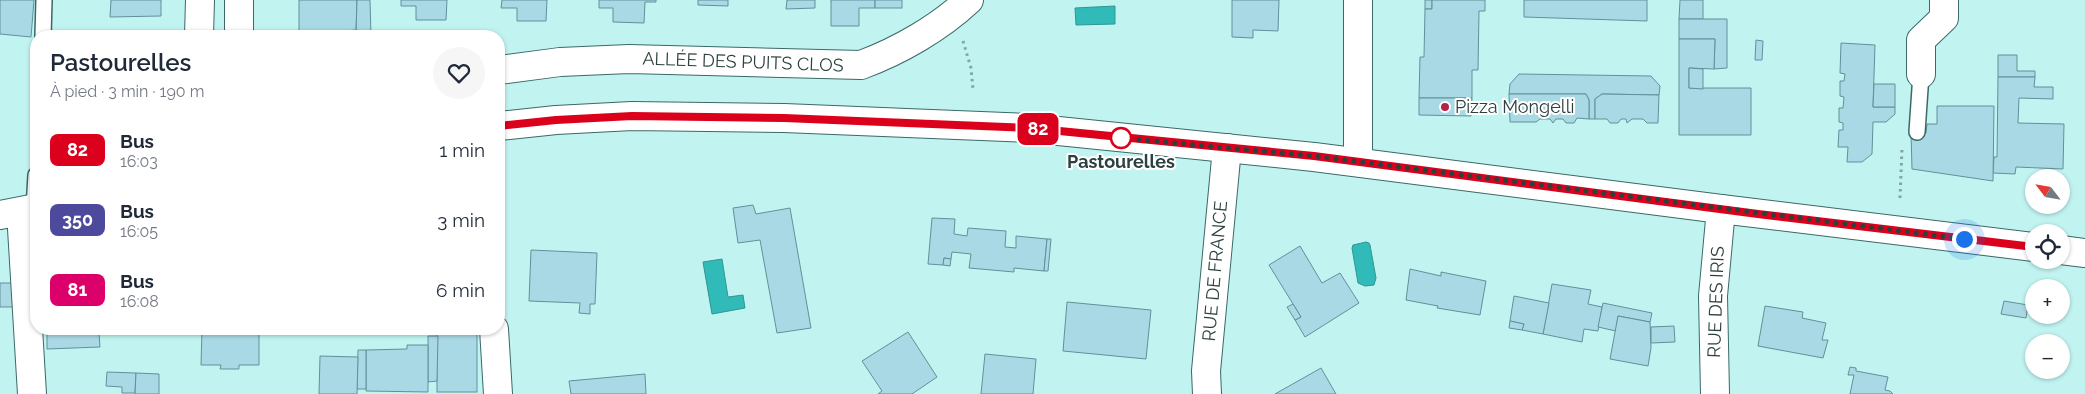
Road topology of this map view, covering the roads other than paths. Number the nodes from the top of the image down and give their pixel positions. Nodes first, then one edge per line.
1 (44, 0) edge
2 (200, 0) edge
3 (240, 0) edge
4 (1358, 0) edge
5 (1944, 0) edge
6 (962, 6) edge
7 (42, 30) edge
8 (199, 30) edge
9 (239, 30) edge
10 (505, 69) edge
11 (1921, 74) joint
12 (505, 125) edge
13 (1917, 132) dead end
14 (1227, 148) junction
15 (1358, 162) junction
16 (30, 192) edge
17 (1721, 209) junction
18 (23, 211) edge
19 (2025, 246) edge
20 (2070, 252) edge
21 (2085, 254) edge
22 (494, 335) edge
23 (32, 394) edge
24 (498, 394) edge
25 (1207, 394) edge
26 (1714, 394) edge

1 - 7 lane
2 - 8 main road
3 - 9 main road
4 - 15 main road
5 - 11 main road
6 - 10 main road, ALLÉE DES PUITS CLOS
11 - 13 lane
12 - 14 main road
14 - 15 main road
14 - 25 main road, RUE DE FRANCE
15 - 17 main road
16 - 18 lane
17 - 19 main road
17 - 26 main road, RUE DES IRIS
18 - 23 main road
20 - 21 main road
22 - 24 main road

